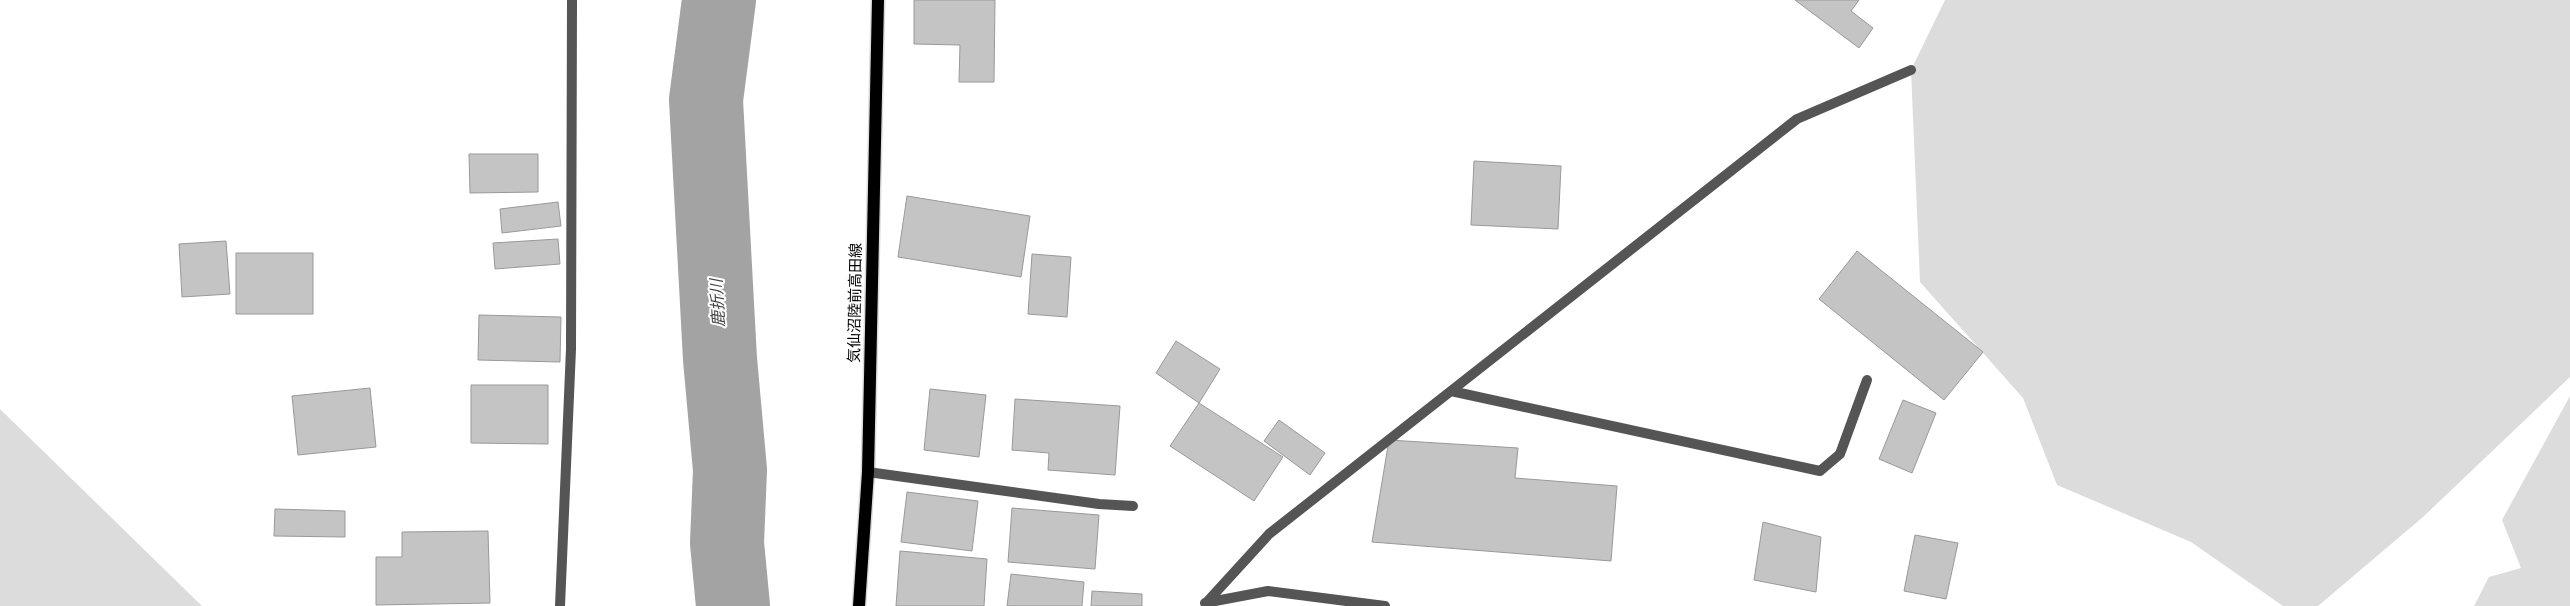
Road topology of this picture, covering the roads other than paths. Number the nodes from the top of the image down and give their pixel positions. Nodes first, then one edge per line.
1 (572, 0) edge
2 (878, 0) edge
3 (1911, 70) dead end
4 (1867, 380) dead end
5 (1450, 391) junction
6 (868, 472) junction
7 (1132, 506) dead end
8 (1205, 604) edge
9 (560, 606) edge
10 (859, 606) edge
11 (1385, 606) edge

1 - 9 street
2 - 6 main road, 気仙沼陸前高田線
3 - 5 street
4 - 5 street
5 - 8 street
6 - 7 street
6 - 10 main road, 気仙沼陸前高田線
8 - 11 street

